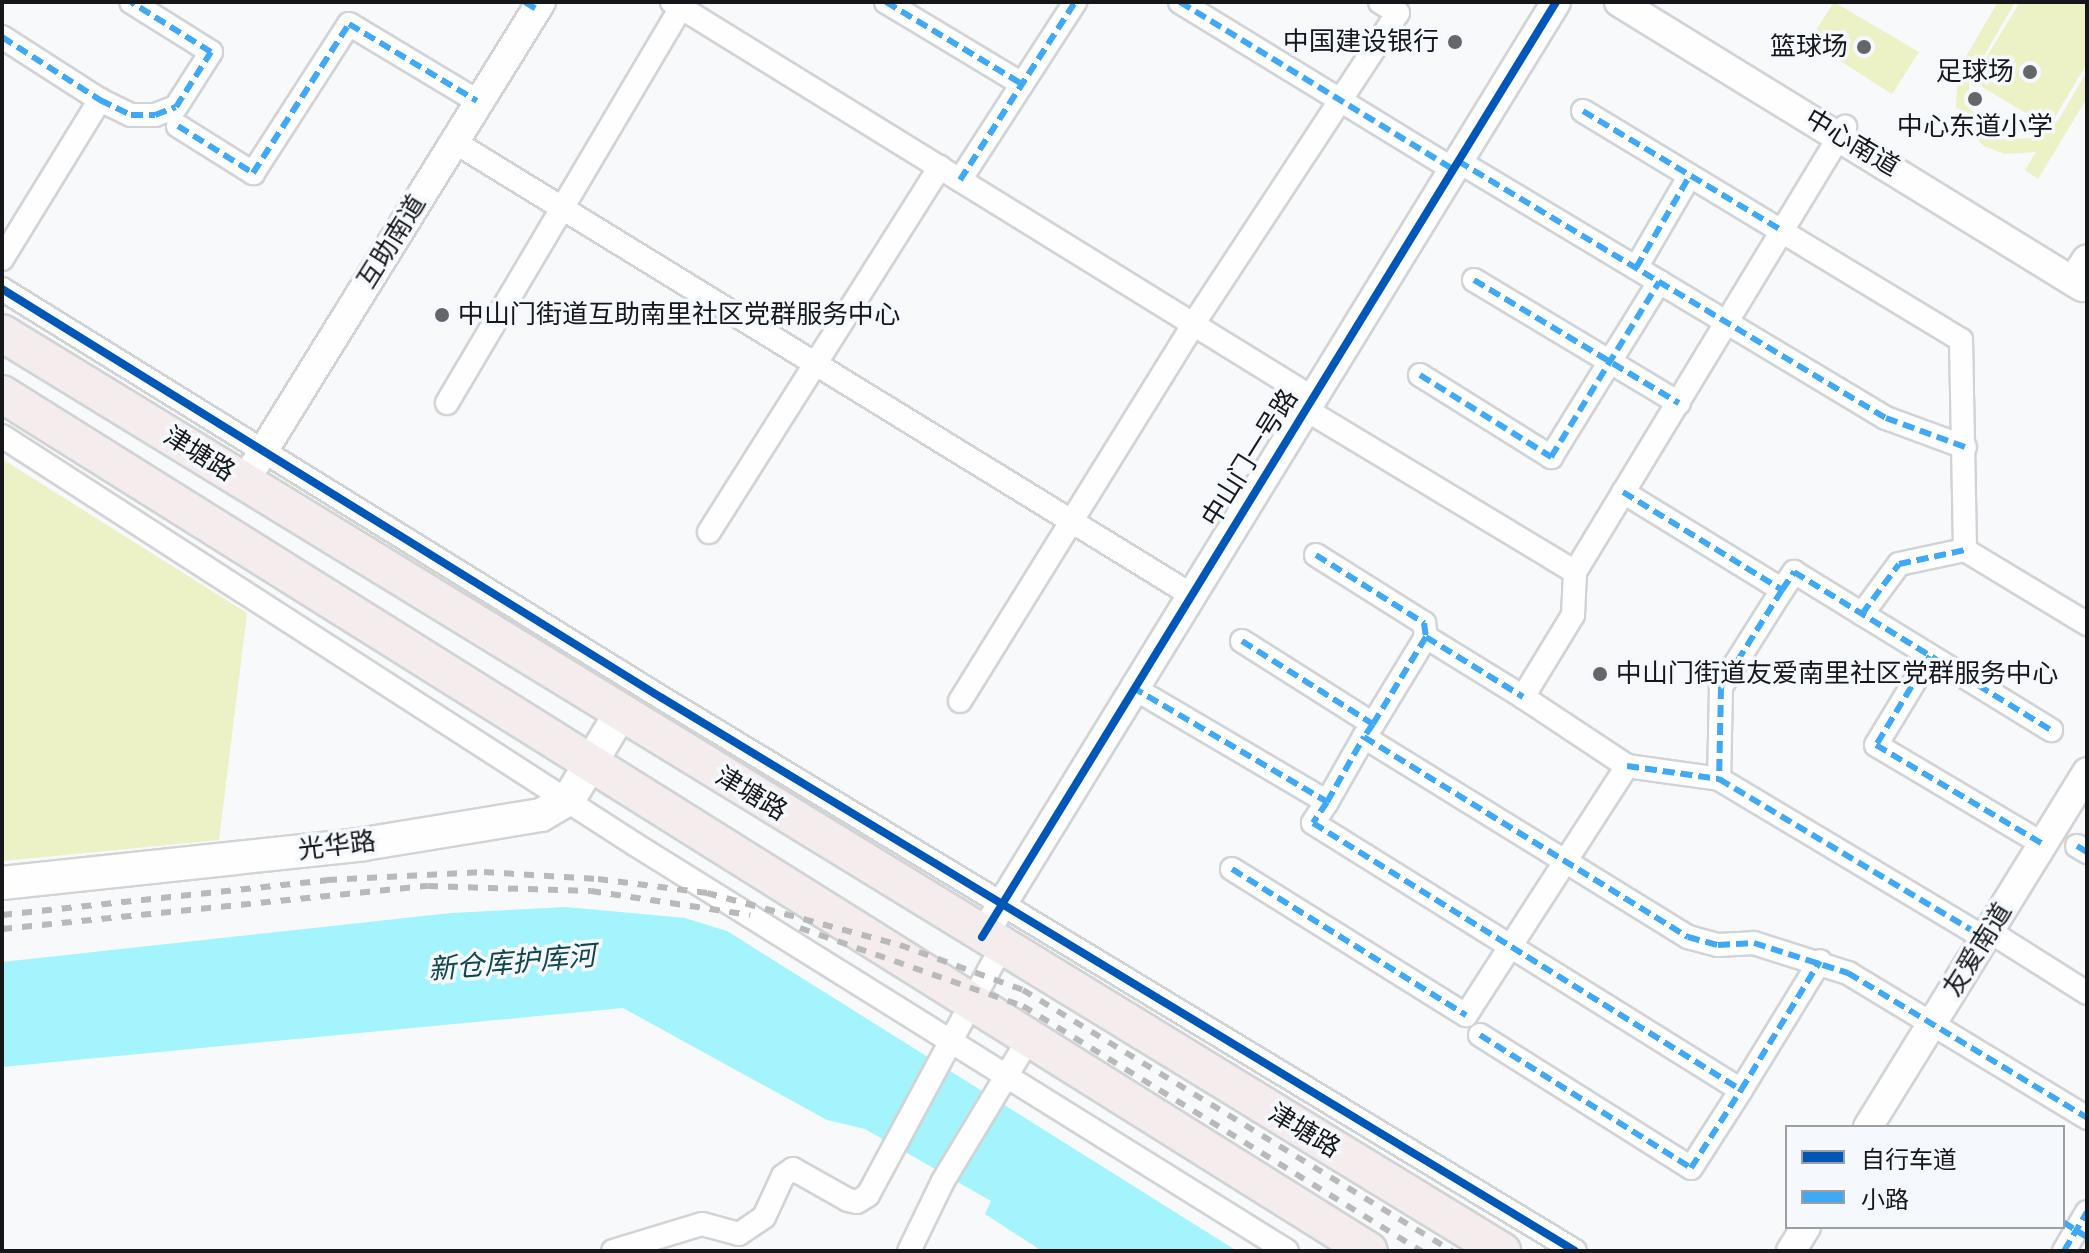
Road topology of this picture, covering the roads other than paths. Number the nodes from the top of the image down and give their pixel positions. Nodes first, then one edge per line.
1 (131, 2) edge
2 (886, 2) edge
3 (1075, 2) edge
4 (1180, 2) edge
5 (1380, 2) edge
6 (1556, 2) edge
7 (1619, 2) edge
8 (1644, 2) edge
9 (534, 4) edge
10 (679, 4) edge
11 (2, 37) edge
12 (1022, 84) junction
13 (100, 100) junction
14 (477, 101) junction
15 (1340, 105) junction
16 (1583, 111) dead end
17 (178, 126) dead end
18 (1843, 131) junction
19 (453, 141) junction
20 (1455, 165) junction
21 (940, 167) junction
22 (1689, 177) junction
23 (960, 180) junction
24 (563, 210) junction
25 (1783, 231) junction
26 (2, 259) edge
27 (1636, 268) junction
28 (1474, 280) dead end
29 (2084, 281) edge
30 (1659, 282) junction
31 (2, 289) edge
32 (1194, 323) junction
33 (1726, 324) junction
34 (2, 333) edge
35 (1609, 360) junction
36 (813, 363) junction
37 (1420, 375) dead end
38 (2, 394) edge
39 (447, 403) dead end
40 (1308, 403) junction
41 (1679, 403) junction
42 (2, 436) edge
43 (1965, 447) junction
44 (254, 467) junction
45 (1623, 492) junction
46 (1073, 522) junction
47 (709, 532) dead end
48 (1965, 550) junction
49 (1316, 555) dead end
50 (1575, 572) junction
51 (1782, 590) junction
52 (1190, 594) junction
53 (1862, 614) junction
54 (2087, 624) edge
55 (1426, 637) junction
56 (1242, 641) dead end
57 (1930, 656) junction
58 (1132, 687) junction
59 (1523, 697) junction
60 (960, 701) dead end
61 (620, 714) junction
62 (1368, 730) junction
63 (2051, 730) dead end
64 (592, 761) junction
65 (1627, 766) junction
66 (2087, 772) edge
67 (1719, 779) junction
68 (569, 799) junction
69 (1327, 802) junction
70 (2043, 844) junction
71 (1565, 861) junction
72 (1232, 869) dead end
73 (2, 883) edge
74 (1002, 900) junction
75 (1987, 935) junction
76 (991, 942) junction
77 (1510, 948) junction
78 (1820, 961) junction
79 (2087, 993) edge
80 (971, 1001) junction
81 (1933, 1022) junction
82 (1480, 1035) dead end
83 (952, 1040) junction
84 (1028, 1040) junction
85 (1007, 1073) junction
86 (1741, 1090) junction
87 (2087, 1118) edge
88 (1869, 1125) edge
89 (2078, 1225) edge
90 (1805, 1229) edge
91 (613, 1251) edge
92 (909, 1251) edge
93 (1287, 1251) edge
94 (1369, 1251) edge
95 (1502, 1251) edge
96 (1575, 1251) edge
97 (1791, 1251) edge
98 (2064, 1251) edge

1 - 13 street
2 - 12 street
3 - 12 street
4 - 15 street
5 - 15 street
6 - 20 street, 中山门一号路
7 - 18 street, 中心南道
8 - 18 street, 中心南道
9 - 14 street, 互助南道
10 - 21 street
10 - 24 street
11 - 13 street
12 - 23 street
13 - 26 street
14 - 17 street
14 - 19 street, 互助南道
15 - 20 street
15 - 32 street
16 - 22 street
18 - 25 street
18 - 29 street, 中心南道
19 - 24 street
19 - 44 street, 互助南道
20 - 27 street
20 - 40 street, 中山门一号路
21 - 23 street
21 - 36 street
22 - 25 street
22 - 27 street
23 - 32 street
24 - 36 street
24 - 39 street
25 - 33 street
25 - 43 street
27 - 30 street
28 - 35 street
30 - 33 street
30 - 35 street
31 - 44 street
32 - 40 street
32 - 46 street
33 - 41 street
33 - 43 street
34 - 44 main road, 津塘路
35 - 37 street
35 - 41 street
36 - 46 street
36 - 47 street
38 - 64 main road, 津塘路
40 - 50 street
40 - 52 street, 中山门一号路
41 - 45 street
42 - 68 street
43 - 48 street
44 - 61 main road, 津塘路
44 - 74 street
45 - 50 street
45 - 51 street
46 - 52 street
46 - 60 street
48 - 53 street
48 - 54 street
49 - 55 street
50 - 59 street
51 - 53 street
51 - 67 street
52 - 58 street, 中山门一号路
53 - 57 street
55 - 59 street
55 - 62 street
56 - 62 street
57 - 63 street
57 - 70 street
58 - 69 street
58 - 74 street, 中山门一号路
59 - 65 street
61 - 64 main road
61 - 76 main road, 津塘路
62 - 69 street
62 - 71 street
64 - 68 main road
64 - 80 main road, 津塘路
65 - 67 street
65 - 71 street
66 - 70 street, 友爱南道
67 - 75 street
68 - 73 main road, 光华路
68 - 83 street
69 - 77 street
70 - 75 street, 友爱南道
71 - 77 street
71 - 78 street
72 - 77 street
74 - 76 street, 中山门一号路
74 - 96 street
75 - 79 street
75 - 81 street, 友爱南道
76 - 80 street
76 - 95 main road, 津塘路
77 - 86 street
78 - 81 street
78 - 86 street
80 - 83 street
80 - 84 main road, 津塘路
81 - 87 street
81 - 88 street, 友爱南道
82 - 86 street
83 - 85 street
83 - 91 street
84 - 85 street
84 - 94 main road, 津塘路
85 - 92 street
85 - 93 street
89 - 98 street
90 - 97 street

